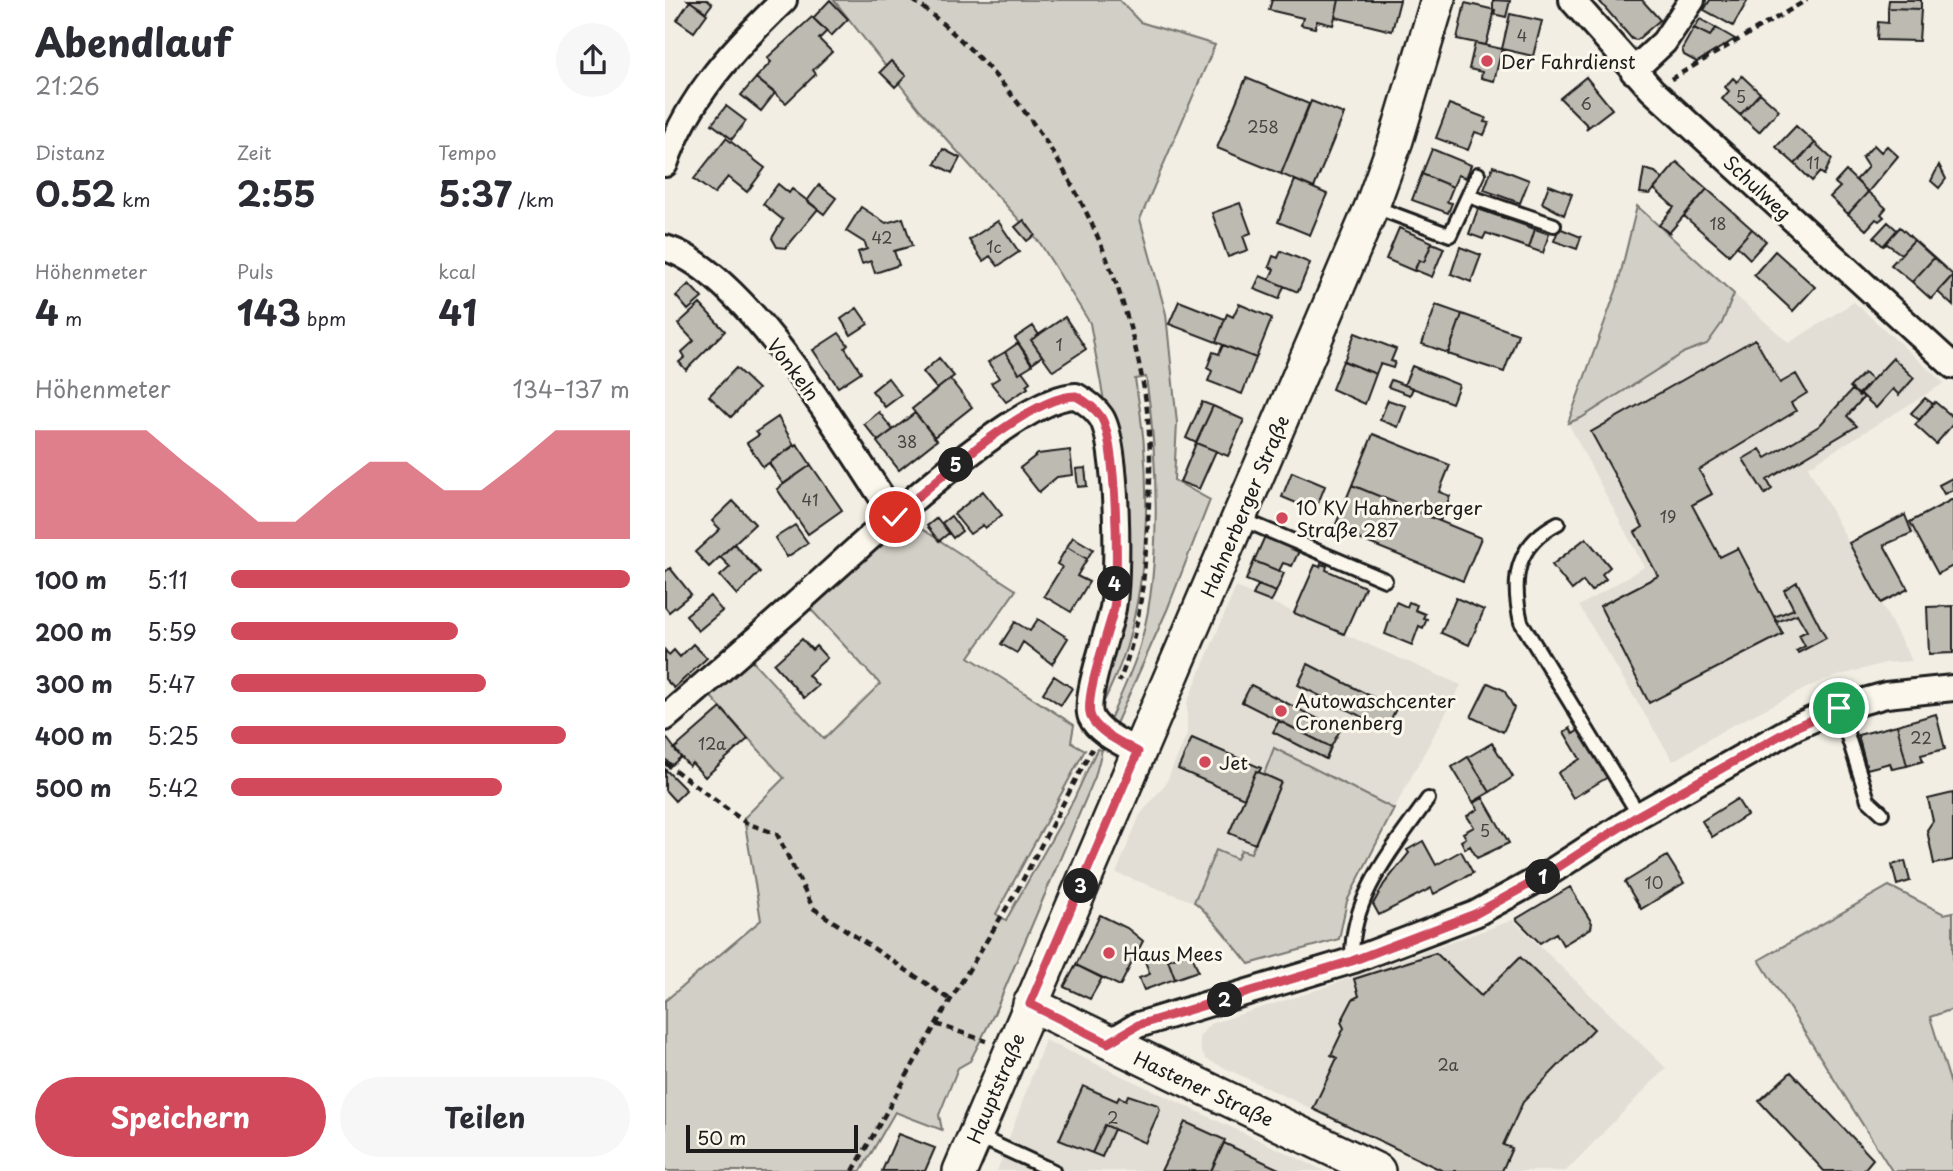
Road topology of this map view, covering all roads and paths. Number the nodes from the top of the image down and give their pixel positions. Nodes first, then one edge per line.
1 (784, 0) edge
2 (913, 0) edge
3 (1438, 0) edge
4 (1572, 0) edge
5 (1692, 0) edge
6 (1807, 0) edge
7 (1633, 71) junction
8 (1652, 90) junction
9 (665, 164) edge
10 (1478, 174) dead end
11 (1468, 196) junction
12 (1372, 206) junction
13 (1554, 225) dead end
14 (665, 248) edge
15 (1953, 366) edge
16 (895, 517) junction
17 (1239, 518) junction
18 (1558, 523) dead end
19 (1385, 580) dead end
20 (1953, 688) edge
21 (1116, 690) dead end
22 (1839, 708) junction
23 (665, 718) edge
24 (1100, 728) junction
25 (1138, 752) junction
26 (665, 763) edge
27 (1428, 799) dead end
28 (1882, 813) dead end
29 (1639, 815) junction
30 (1352, 961) junction
31 (951, 1000) junction
32 (1030, 1004) junction
33 (936, 1024) junction
34 (1108, 1043) junction
35 (1010, 1050) junction
36 (975, 1135) junction
37 (853, 1171) edge
38 (960, 1171) edge
39 (1053, 1171) edge
40 (1378, 1171) edge

1 - 9 street
2 - 21 path
3 - 12 main road, Hahnerberger Straße
4 - 7 street, Schulweg
5 - 7 street
6 - 8 path
7 - 8 street, Schulweg
8 - 15 street, Schulweg
10 - 11 lane
11 - 12 lane
11 - 13 lane
12 - 17 main road, Hahnerberger Straße
14 - 16 street, Vonkeln
16 - 23 street
16 - 24 street
17 - 19 lane
17 - 25 main road, Hahnerberger Straße
18 - 29 lane
20 - 22 street
22 - 28 lane
22 - 29 street
24 - 25 street
24 - 31 path
25 - 32 main road, Hahnerberger Straße
26 - 31 path
27 - 30 lane
29 - 30 street
30 - 34 street
31 - 33 path
32 - 34 main road, Hastener Straße
32 - 35 main road, Hauptstraße
33 - 35 path
33 - 37 path
34 - 40 main road, Hastener Straße
35 - 36 main road, Hauptstraße
36 - 38 main road, Hauptstraße
36 - 39 lane

